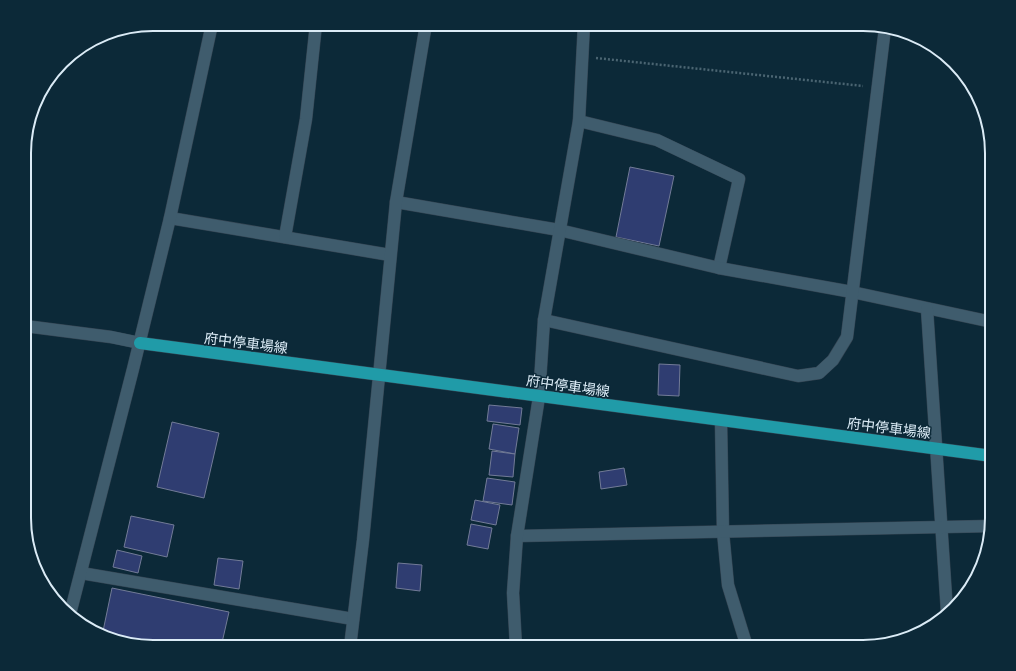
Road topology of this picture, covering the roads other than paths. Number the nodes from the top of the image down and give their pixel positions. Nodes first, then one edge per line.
1 (210, 31) edge
2 (315, 31) edge
3 (425, 31) edge
4 (584, 31) edge
5 (884, 33) edge
6 (578, 121) junction
7 (396, 202) junction
8 (170, 218) junction
9 (559, 230) junction
10 (285, 238) junction
11 (390, 255) junction
12 (719, 268) junction
13 (852, 292) junction
14 (927, 309) junction
15 (544, 320) junction
16 (985, 321) edge
17 (31, 327) edge
18 (140, 343) junction
19 (381, 375) junction
20 (539, 397) junction
21 (721, 421) junction
22 (935, 449) junction
23 (985, 455) edge
24 (985, 526) edge
25 (942, 527) junction
26 (723, 532) junction
27 (518, 536) junction
28 (81, 573) junction
29 (947, 606) edge
30 (72, 608) edge
31 (353, 619) junction
32 (351, 640) edge
33 (516, 640) edge
34 (745, 640) edge

1 - 8 street
2 - 10 street
3 - 7 street
4 - 6 street
5 - 13 street
6 - 9 street
6 - 12 street
7 - 9 street
7 - 11 street
8 - 10 street
8 - 18 street
9 - 12 street
9 - 15 street
10 - 11 street
11 - 19 street
12 - 13 street
13 - 14 street
13 - 15 street
14 - 16 street
14 - 22 street
15 - 20 street
17 - 18 street
18 - 19 main road, 府中停車場線
18 - 28 street
19 - 20 main road, 府中停車場線
19 - 31 street
20 - 21 main road, 府中停車場線
20 - 27 street
21 - 22 main road, 府中停車場線
21 - 26 street
22 - 23 main road, 府中停車場線
22 - 25 street
24 - 25 street
25 - 26 street
25 - 29 street
26 - 27 street
26 - 34 street
27 - 33 street
28 - 30 street
28 - 31 street
31 - 32 street

